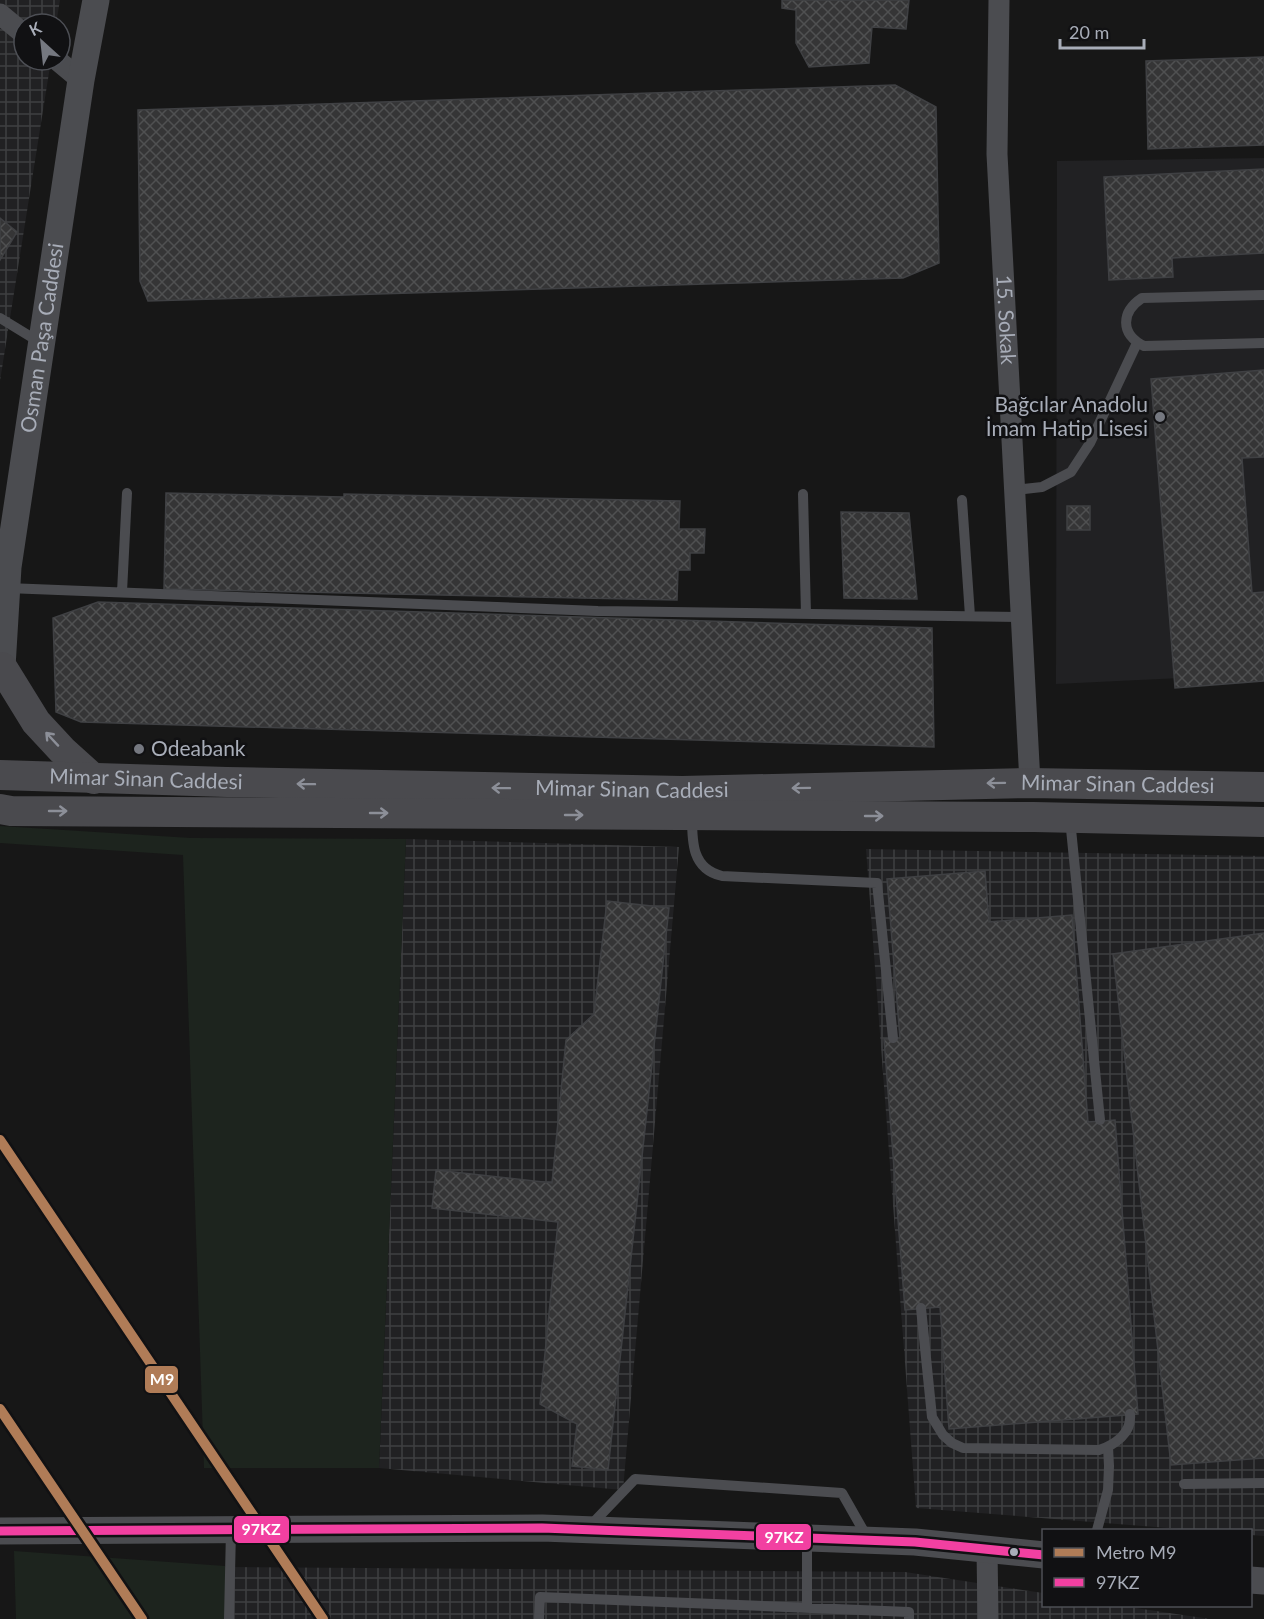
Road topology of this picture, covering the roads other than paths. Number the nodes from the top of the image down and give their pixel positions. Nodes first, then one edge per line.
1 (96, 0) edge
2 (999, 0) edge
3 (0, 14) edge
4 (12, 24) edge
5 (71, 72) edge
6 (81, 80) junction
7 (1264, 295) edge
8 (0, 318) edge
9 (42, 343) junction
10 (1137, 343) junction
11 (1264, 343) edge
12 (1015, 490) junction
13 (127, 493) dead end
14 (803, 494) dead end
15 (962, 500) dead end
16 (7, 588) junction
17 (122, 592) junction
18 (806, 614) junction
19 (970, 616) junction
20 (1021, 617) junction
21 (1, 672) edge
22 (0, 775) edge
23 (94, 779) junction
24 (1030, 783) junction
25 (1264, 788) edge
26 (0, 809) edge
27 (692, 815) junction
28 (1070, 818) junction
29 (1264, 822) edge
30 (893, 1038) dead end
31 (1100, 1120) dead end
32 (921, 1308) dead end
33 (1130, 1414) dead end
34 (1108, 1447) junction
35 (1264, 1483) edge
36 (1184, 1484) dead end
37 (1097, 1529) edge
38 (231, 1530) junction
39 (586, 1530) junction
40 (0, 1531) edge
41 (807, 1538) junction
42 (869, 1540) junction
43 (987, 1549) junction
44 (1042, 1555) edge
45 (807, 1607) junction
46 (229, 1619) edge
47 (539, 1619) edge
48 (909, 1619) edge
49 (988, 1619) edge

1 - 6 street, Osman Paşa Caddesi
2 - 12 street, 15. Sokak
3 - 4 street
5 - 6 street
6 - 9 street, Osman Paşa Caddesi
7 - 10 lane
8 - 9 lane
9 - 16 street, Osman Paşa Caddesi
10 - 11 lane
10 - 12 lane
12 - 20 street, 15. Sokak
13 - 17 lane
14 - 18 lane
15 - 19 lane
16 - 17 lane
16 - 21 street, Osman Paşa Caddesi
17 - 18 lane
18 - 19 lane
19 - 20 lane
20 - 24 street, 15. Sokak
23 -> 21 main road
22 - 23 main road, Mimar Sinan Caddesi
24 -> 23 main road, Mimar Sinan Caddesi
24 - 25 main road, Mimar Sinan Caddesi
26 -> 27 main road, Mimar Sinan Caddesi
27 -> 28 main road, Mimar Sinan Caddesi
27 - 30 lane
28 - 29 main road, Mimar Sinan Caddesi
28 - 31 lane
32 - 34 lane
33 - 34 lane
34 - 37 lane
35 - 36 lane
38 - 39 street
38 - 40 street
38 - 46 lane
39 - 41 street
39 - 42 lane
41 - 42 street
41 - 45 lane
42 - 43 street
43 - 44 street
43 - 49 street
45 - 47 lane
45 - 48 lane

